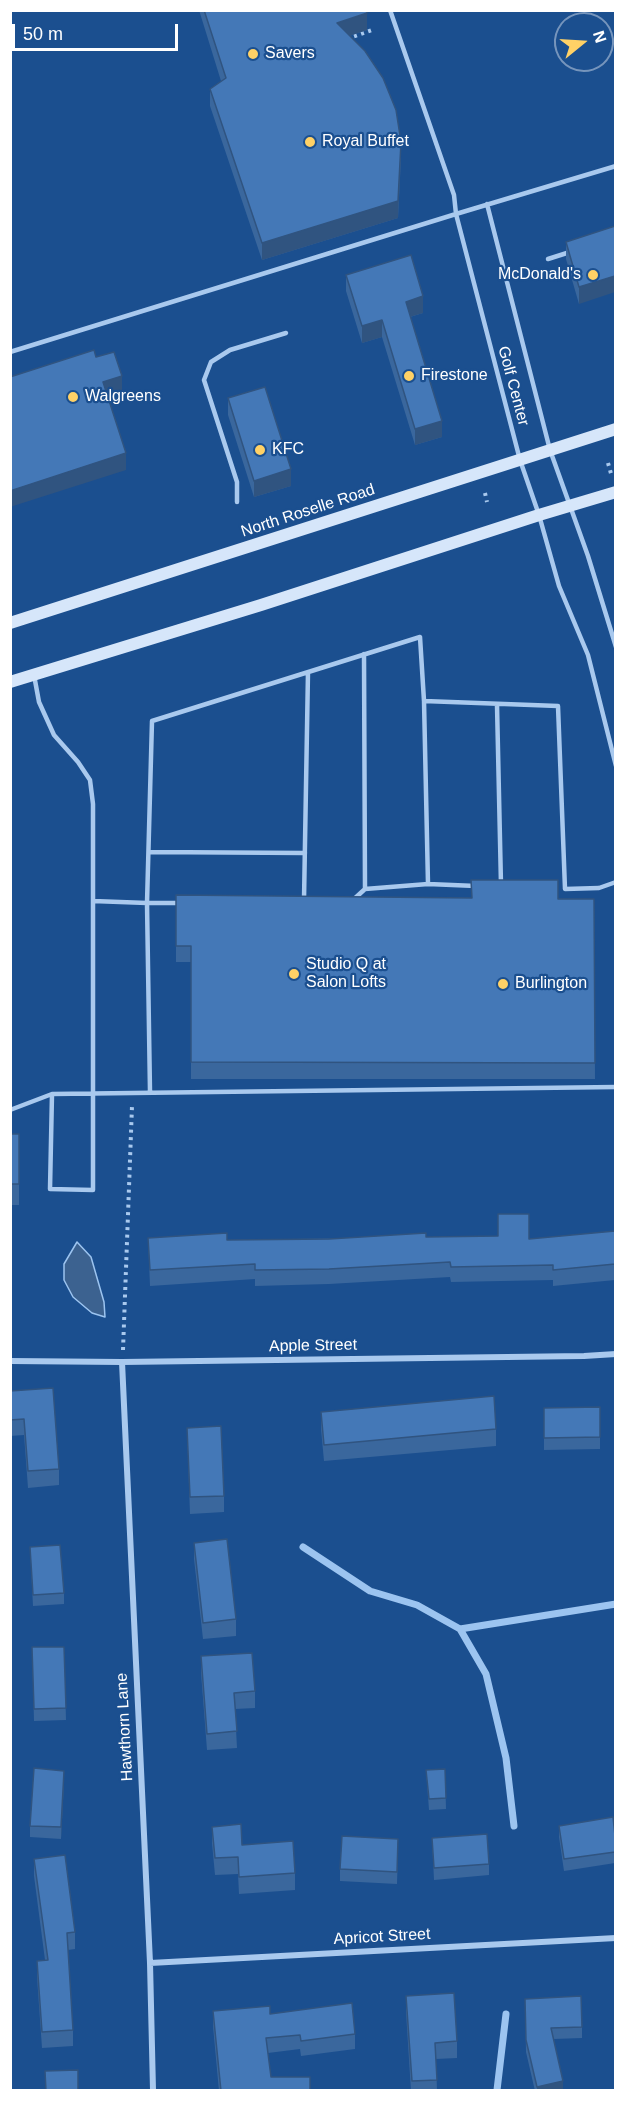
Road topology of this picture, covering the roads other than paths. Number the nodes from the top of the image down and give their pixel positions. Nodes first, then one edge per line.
1 (390, 10) edge
2 (615, 166) edge
3 (487, 204) junction
4 (456, 213) junction
5 (571, 252) edge
6 (548, 259) dead end
7 (286, 333) dead end
8 (10, 352) edge
9 (615, 429) edge
10 (550, 450) junction
11 (520, 460) junction
12 (615, 492) edge
13 (237, 502) dead end
14 (570, 506) junction
15 (539, 515) junction
16 (10, 623) edge
17 (615, 646) edge
18 (364, 654) junction
19 (308, 672) junction
20 (34, 675) junction
21 (10, 682) edge
22 (424, 701) junction
23 (497, 705) junction
24 (614, 750) edge
25 (615, 766) edge
26 (149, 852) junction
27 (305, 853) junction
28 (615, 882) edge
29 (428, 884) junction
30 (480, 886) edge
31 (490, 886) edge
32 (501, 887) junction
33 (511, 887) edge
34 (365, 889) junction
35 (554, 889) edge
36 (565, 889) junction
37 (93, 901) junction
38 (293, 902) edge
39 (304, 902) junction
40 (344, 902) edge
41 (147, 903) junction
42 (192, 903) edge
43 (315, 903) edge
44 (615, 1087) edge
45 (150, 1092) junction
46 (94, 1093) junction
47 (52, 1094) junction
48 (10, 1110) edge
49 (615, 1354) edge
50 (10, 1361) edge
51 (122, 1362) junction
52 (615, 1938) edge
53 (150, 1963) junction
54 (153, 2091) edge

1 - 4 lane, Golf Center
2 - 3 lane
3 - 4 lane
3 - 10 lane, Golf Center
4 - 8 lane
4 - 11 lane, Golf Center
5 - 6 lane
7 - 13 lane
9 - 10 main road, North Roselle Road
10 - 11 main road, North Roselle Road
10 - 14 lane, Golf Center
11 - 15 lane, Golf Center
11 - 16 main road, North Roselle Road
12 - 14 main road
14 - 15 main road
14 - 17 lane, Golf Center
15 - 20 main road
15 - 24 lane, Golf Center
18 - 19 lane
18 - 22 lane
18 - 34 lane
19 - 26 lane
19 - 27 lane
20 - 21 main road
20 - 37 lane
22 - 23 lane
22 - 29 lane
23 - 32 lane
23 - 36 lane
24 - 25 lane, Golf Center
26 - 27 lane
26 - 41 lane
27 - 39 lane
28 - 36 lane
29 - 30 lane
29 - 34 lane
31 - 32 lane
32 - 33 lane
34 - 40 lane
35 - 36 lane
37 - 41 lane
37 - 46 lane
38 - 39 lane
39 - 43 lane
41 - 42 lane
41 - 45 lane
44 - 45 lane
45 - 46 lane
46 - 47 lane
46 - 47 lane
47 - 48 lane
49 - 51 street, Apple Street
50 - 51 street, Apple Street
51 - 53 street, Hawthorn Lane
52 - 53 street, Apricot Street
53 - 54 street, Hawthorn Lane

